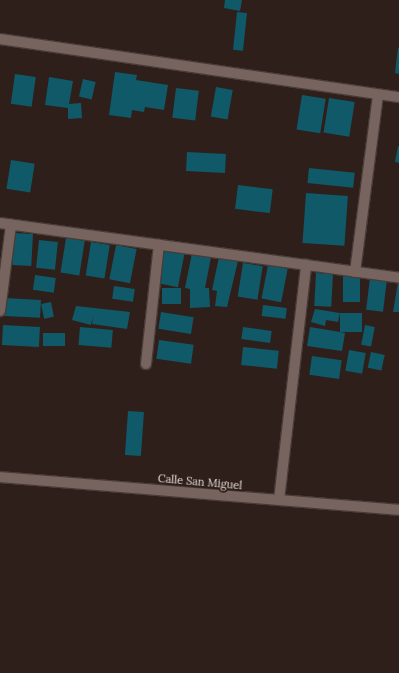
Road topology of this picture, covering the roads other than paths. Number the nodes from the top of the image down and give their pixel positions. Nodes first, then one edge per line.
1 (0, 38) edge
2 (378, 95) junction
3 (399, 97) edge
4 (0, 224) edge
5 (11, 225) junction
6 (160, 245) junction
7 (306, 266) junction
8 (355, 272) junction
9 (399, 278) edge
10 (0, 311) edge
11 (146, 364) dead end
12 (0, 477) edge
13 (278, 500) junction
14 (399, 510) edge

1 - 2 street
2 - 3 street
2 - 8 street
4 - 5 street
5 - 6 street
5 - 10 street
6 - 7 street
6 - 11 street
7 - 8 street
7 - 13 street
8 - 9 street
12 - 13 street, Calle San Miguel
13 - 14 street, Calle San Miguel

